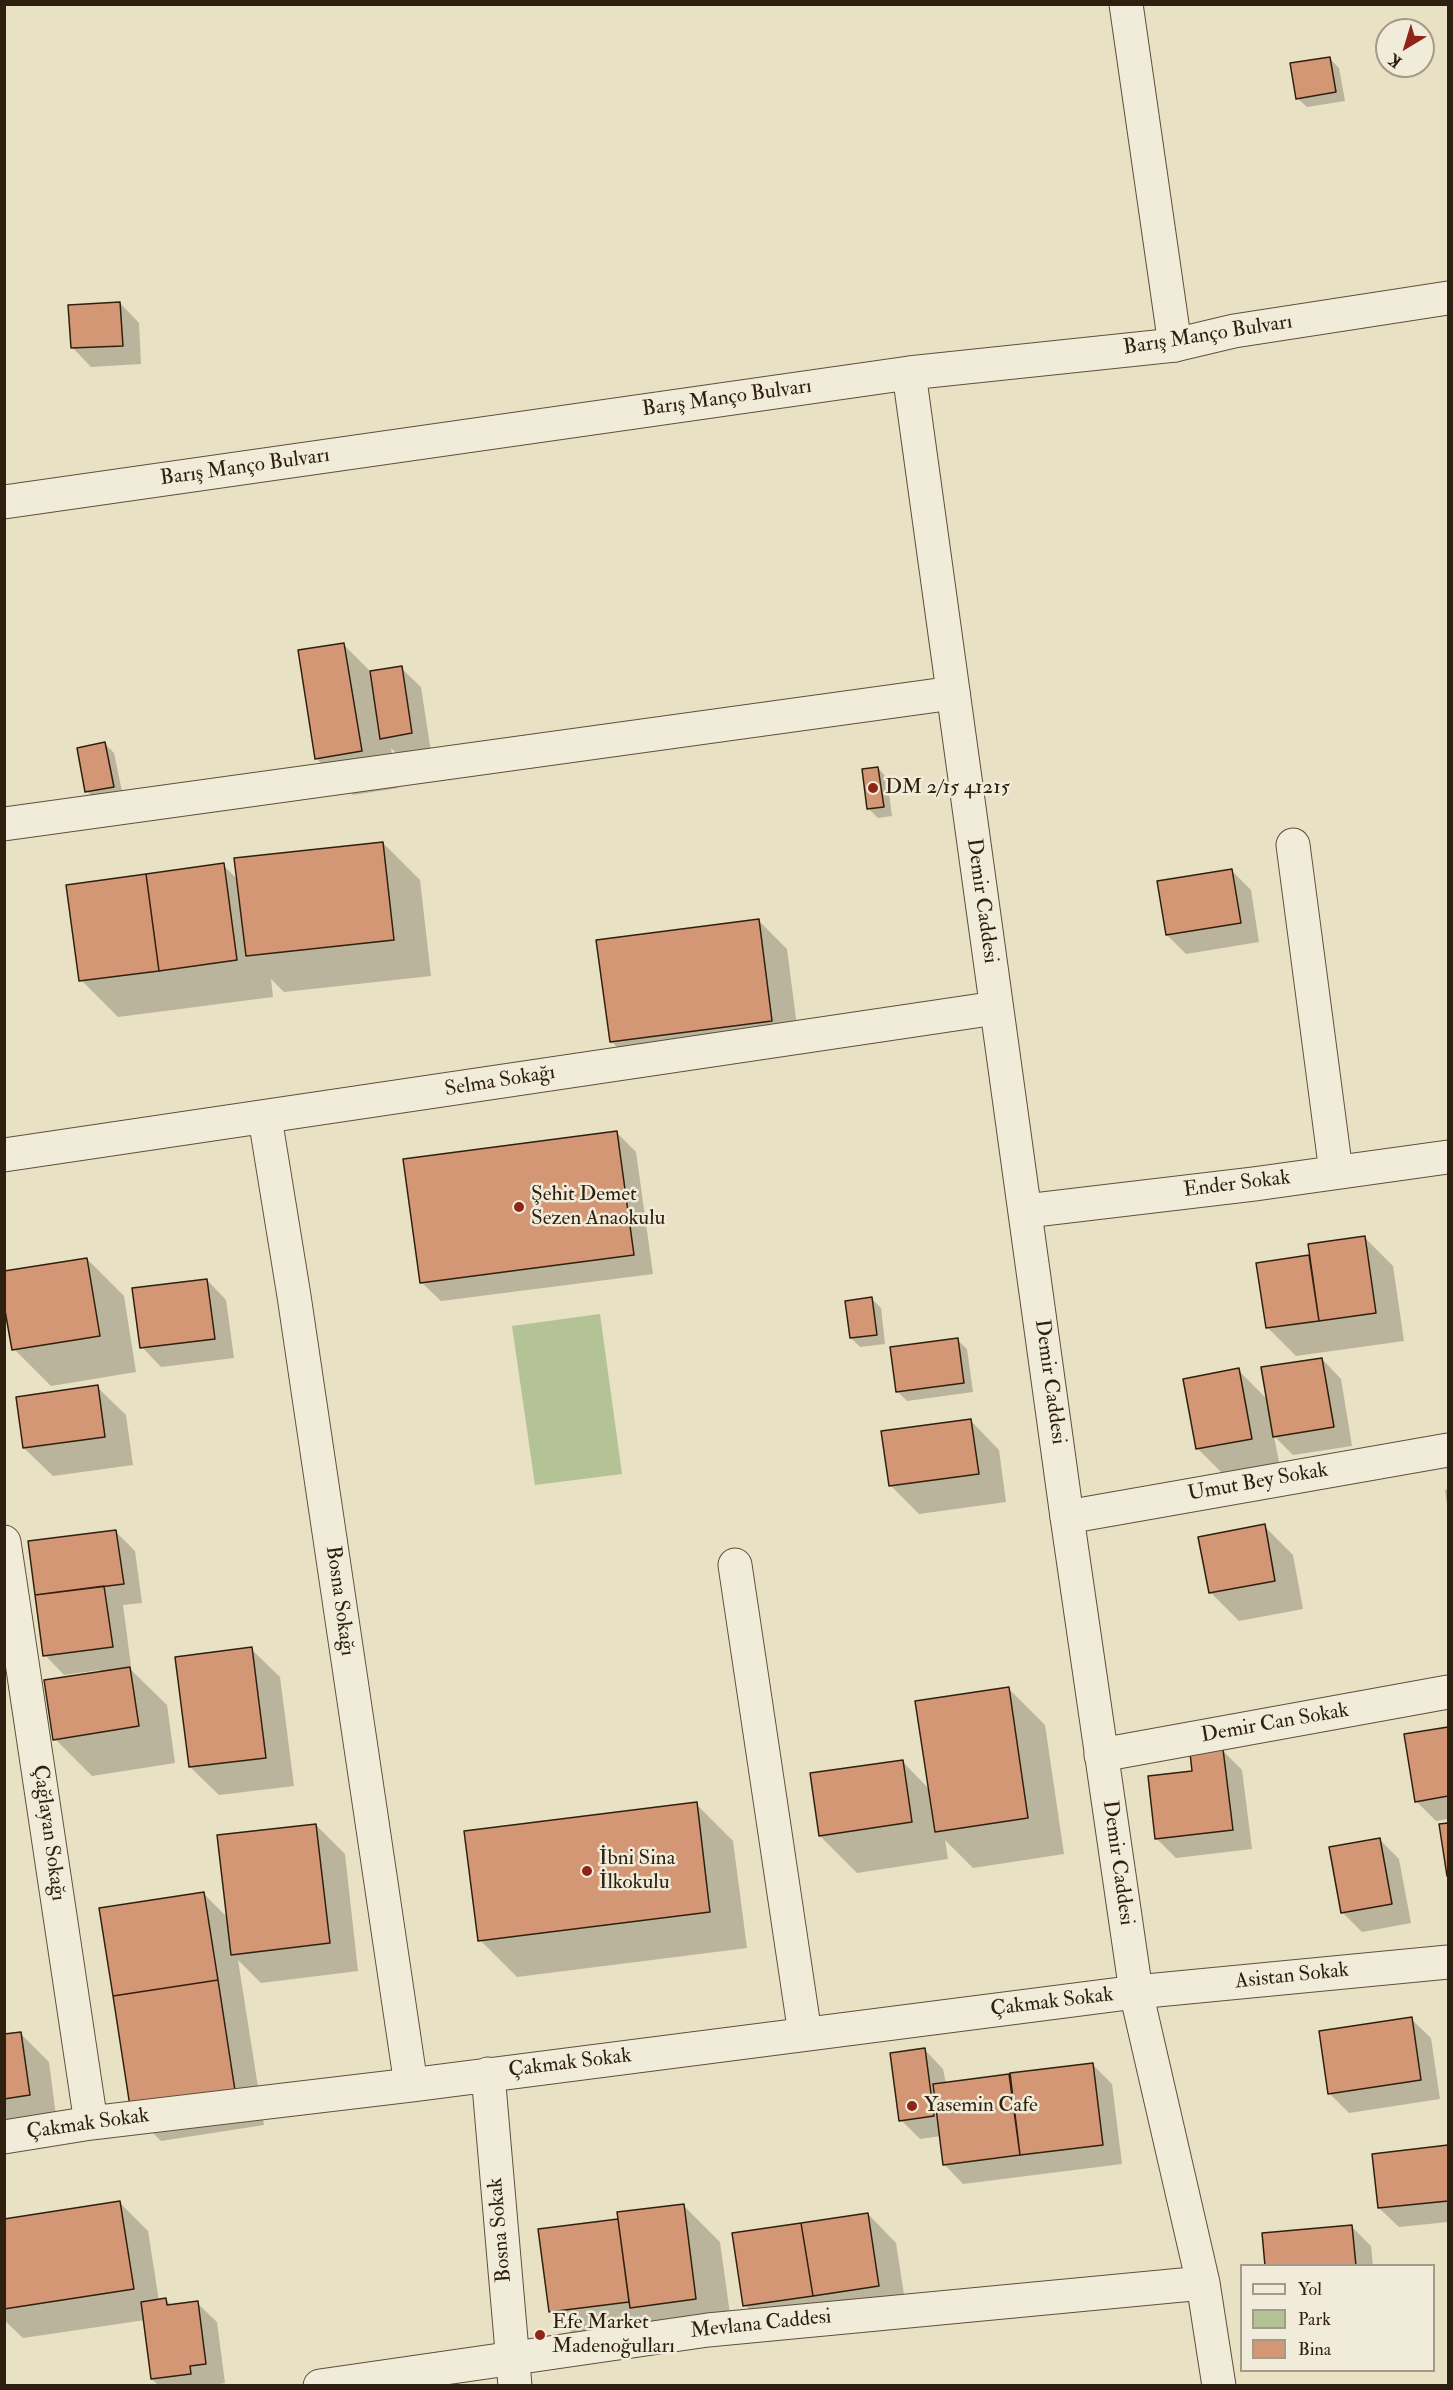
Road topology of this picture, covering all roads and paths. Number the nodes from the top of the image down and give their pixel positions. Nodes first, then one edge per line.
1 (1126, 4) edge
2 (1449, 298) edge
3 (1175, 345) junction
4 (909, 373) junction
5 (4, 502) edge
6 (953, 693) junction
7 (4, 824) edge
8 (1293, 845) dead end
9 (996, 1008) junction
10 (265, 1118) junction
11 (4, 1155) edge
12 (1449, 1157) edge
13 (1336, 1172) junction
14 (1026, 1211) junction
15 (1449, 1450) edge
16 (1067, 1517) junction
17 (4, 1542) edge
18 (735, 1565) dead end
19 (1449, 1692) edge
20 (1101, 1755) junction
21 (1449, 1962) edge
22 (1136, 1992) junction
23 (805, 2034) junction
24 (488, 2074) junction
25 (411, 2085) junction
26 (91, 2123) junction
27 (4, 2137) edge
28 (1203, 2283) junction
29 (514, 2371) edge
30 (320, 2385) edge
31 (1219, 2385) edge

1 - 3 street
2 - 3 street, Barış Manço Bulvarı
3 - 4 street, Barış Manço Bulvarı
4 - 5 street, Barış Manço Bulvarı
4 - 6 street, Demir Caddesi
6 - 7 street
6 - 9 street, Demir Caddesi
8 - 13 street
9 - 10 street, Selma Sokağı
9 - 14 street, Demir Caddesi
10 - 11 street, Selma Sokağı
10 - 25 street, Bosna Sokağı
12 - 13 street, Ender Sokak
13 - 14 street, Ender Sokak
14 - 16 street, Demir Caddesi
15 - 16 street, Umut Bey Sokak
16 - 20 street, Demir Caddesi
17 - 26 street, Çağlayan Sokağı
18 - 23 street
19 - 20 street, Demir Can Sokak
20 - 22 street, Demir Caddesi
21 - 22 street, Asistan Sokak
22 - 23 street, Çakmak Sokak
22 - 28 street, Demir Caddesi
23 - 24 street, Çakmak Sokak
24 - 25 street, Çakmak Sokak
24 - 29 street, Bosna Sokak
25 - 26 street, Çakmak Sokak
26 - 27 street, Çakmak Sokak
28 - 29 street, Mevlana Caddesi
28 - 31 street, Demir Caddesi
29 - 30 street, Mevlana Caddesi

